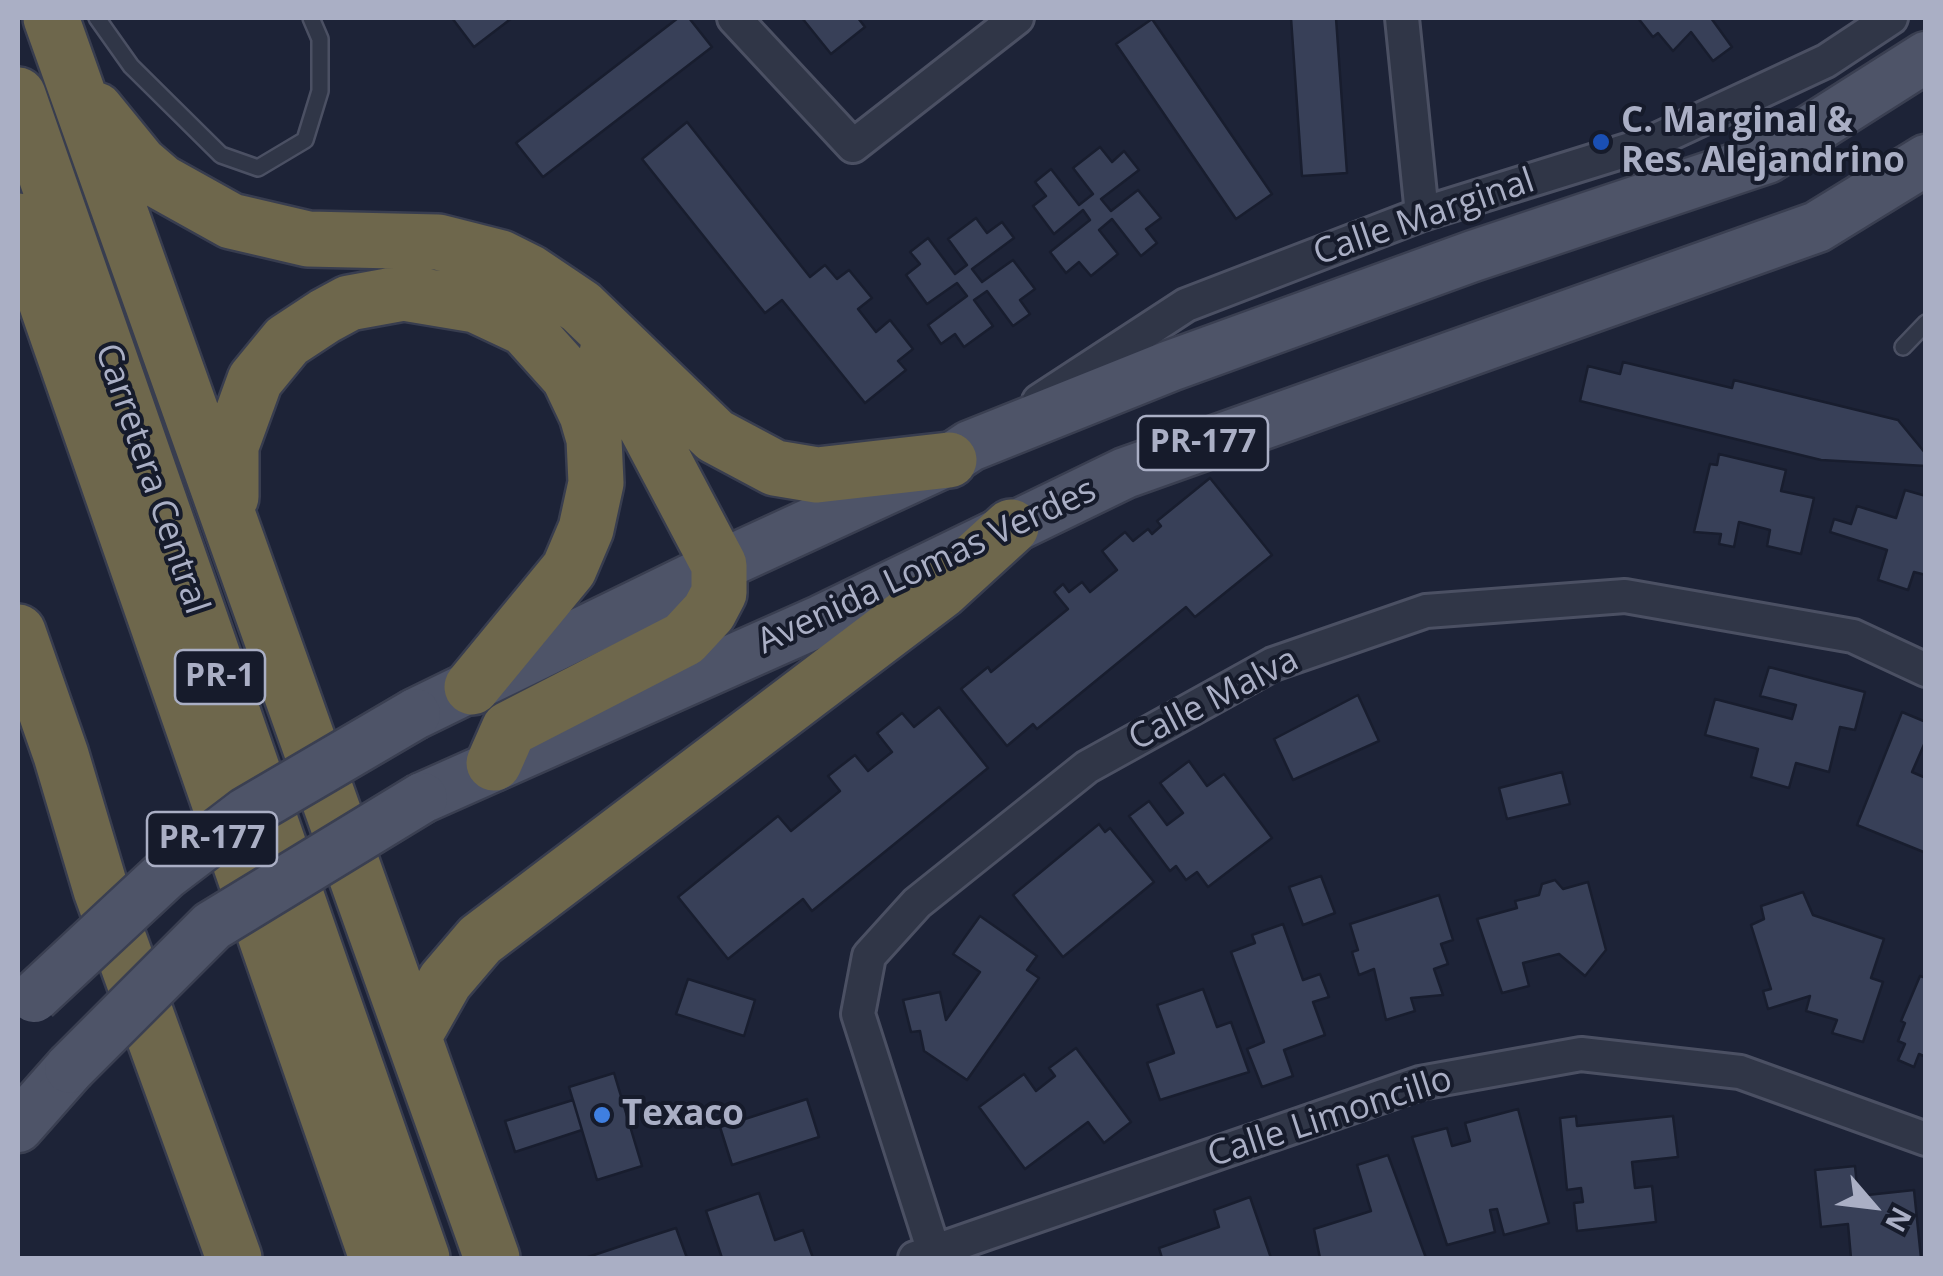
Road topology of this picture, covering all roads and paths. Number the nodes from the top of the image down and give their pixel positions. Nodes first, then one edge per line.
1 (51, 18) edge
2 (97, 18) edge
3 (311, 18) edge
4 (734, 18) edge
5 (1017, 18) edge
6 (1402, 18) edge
7 (1892, 18) edge
8 (1926, 57) edge
9 (76, 91) junction
10 (18, 95) edge
11 (1926, 160) edge
12 (1422, 214) junction
13 (18, 221) edge
14 (581, 307) junction
15 (1926, 323) edge
16 (1903, 347) dead end
17 (960, 453) junction
18 (231, 520) junction
19 (1011, 527) junction
20 (719, 566) junction
21 (18, 632) edge
22 (1926, 670) edge
23 (472, 687) junction
24 (18, 714) edge
25 (61, 755) junction
26 (494, 763) junction
27 (23, 1005) edge
28 (415, 1034) junction
29 (18, 1128) edge
30 (1926, 1139) edge
31 (925, 1255) edge
32 (234, 1258) edge
33 (377, 1258) edge
34 (422, 1258) edge
35 (492, 1258) edge

1 - 9 highway
2 - 3 lane
4 - 5 street
6 - 12 street
7 - 12 street, Calle Marginal
8 - 17 main road, PR-177
9 - 14 highway
9 - 18 highway
10 - 34 highway, Carretera Central / PR-1
11 - 19 main road, Avenida Lomas Verdes / PR-177
12 - 17 street, Calle Marginal
13 - 33 highway, Carretera Central / PR-1
14 - 17 highway
14 - 20 highway
15 - 16 lane
17 - 20 main road, PR-177
18 - 23 highway
18 - 28 highway
19 - 26 main road, Avenida Lomas Verdes / PR-177
19 - 28 highway
20 - 23 main road, PR-177
20 - 26 highway
21 - 25 highway
22 - 31 street, Calle Malva
23 - 27 main road, PR-177, bridge
24 - 25 highway
25 - 32 highway
26 - 29 main road, Avenida Lomas Verdes / PR-177, bridge
28 - 35 highway
30 - 31 street, Calle Limoncillo

